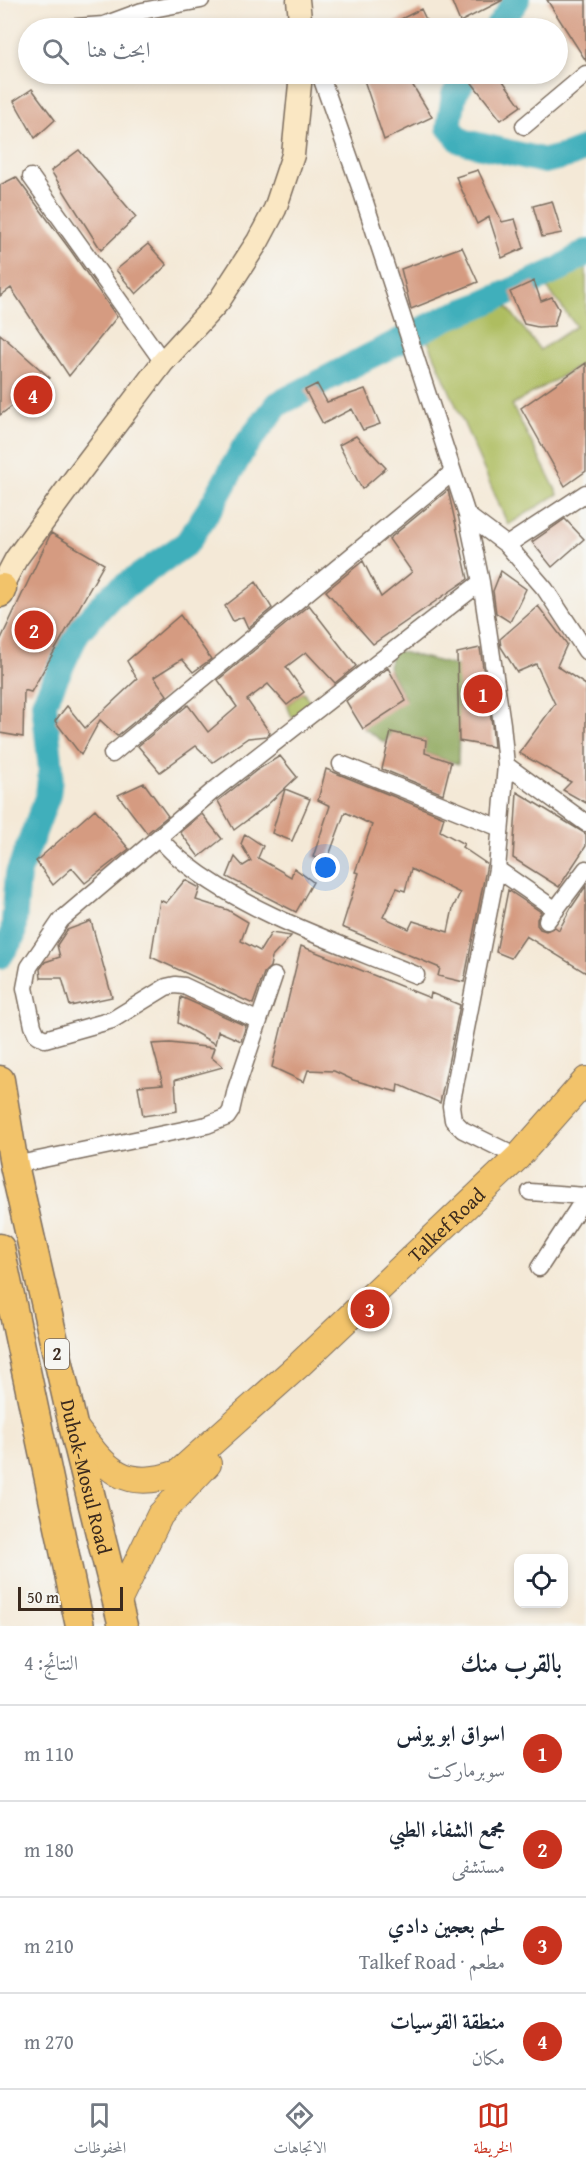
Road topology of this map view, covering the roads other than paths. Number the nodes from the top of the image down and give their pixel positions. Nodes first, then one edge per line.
1 (201, 0) edge
2 (122, 18) edge
3 (586, 74) edge
4 (300, 84) edge
5 (324, 84) edge
6 (524, 126) dead end
7 (31, 177) dead end
8 (163, 363) junction
9 (453, 472) junction
10 (586, 493) edge
11 (467, 515) junction
12 (507, 545) junction
13 (481, 582) junction
14 (0, 590) edge
15 (586, 651) edge
16 (112, 754) dead end
17 (341, 764) dead end
18 (506, 765) junction
19 (586, 823) edge
20 (500, 828) junction
21 (159, 838) junction
22 (497, 869) junction
23 (586, 869) edge
24 (416, 975) dead end
25 (274, 976) dead end
26 (260, 1021) junction
27 (0, 1080) edge
28 (586, 1080) edge
29 (518, 1157) junction
30 (14, 1165) junction
31 (530, 1192) dead end
32 (586, 1196) edge
33 (0, 1248) edge
34 (539, 1268) dead end
35 (300, 1364) junction
36 (73, 1425) junction
37 (120, 1614) edge
38 (80, 1626) edge

1 - 2 street
3 - 6 street
4 - 8 main road
5 - 9 street
7 - 8 street
8 - 14 main road
9 - 11 street
9 - 16 street
10 - 12 street
11 - 12 street
11 - 13 street
12 - 15 street
13 - 18 street
13 - 21 street
17 - 20 street
18 - 19 street
18 - 20 street
20 - 22 street
21 - 24 street
21 - 26 street
22 - 23 street
22 - 29 street
25 - 26 street
26 - 30 street
27 - 30 highway, Duhok-Mosul Road / 2
28 - 29 main road, Talkef Road
29 - 35 main road, Talkef Road
30 - 36 highway, Duhok-Mosul Road / 2
31 - 32 street
32 - 34 street
33 - 38 highway, Duhok-Mosul Road / 2
35 - 36 main road
35 - 37 main road
36 - 37 highway, Duhok-Mosul Road / 2

